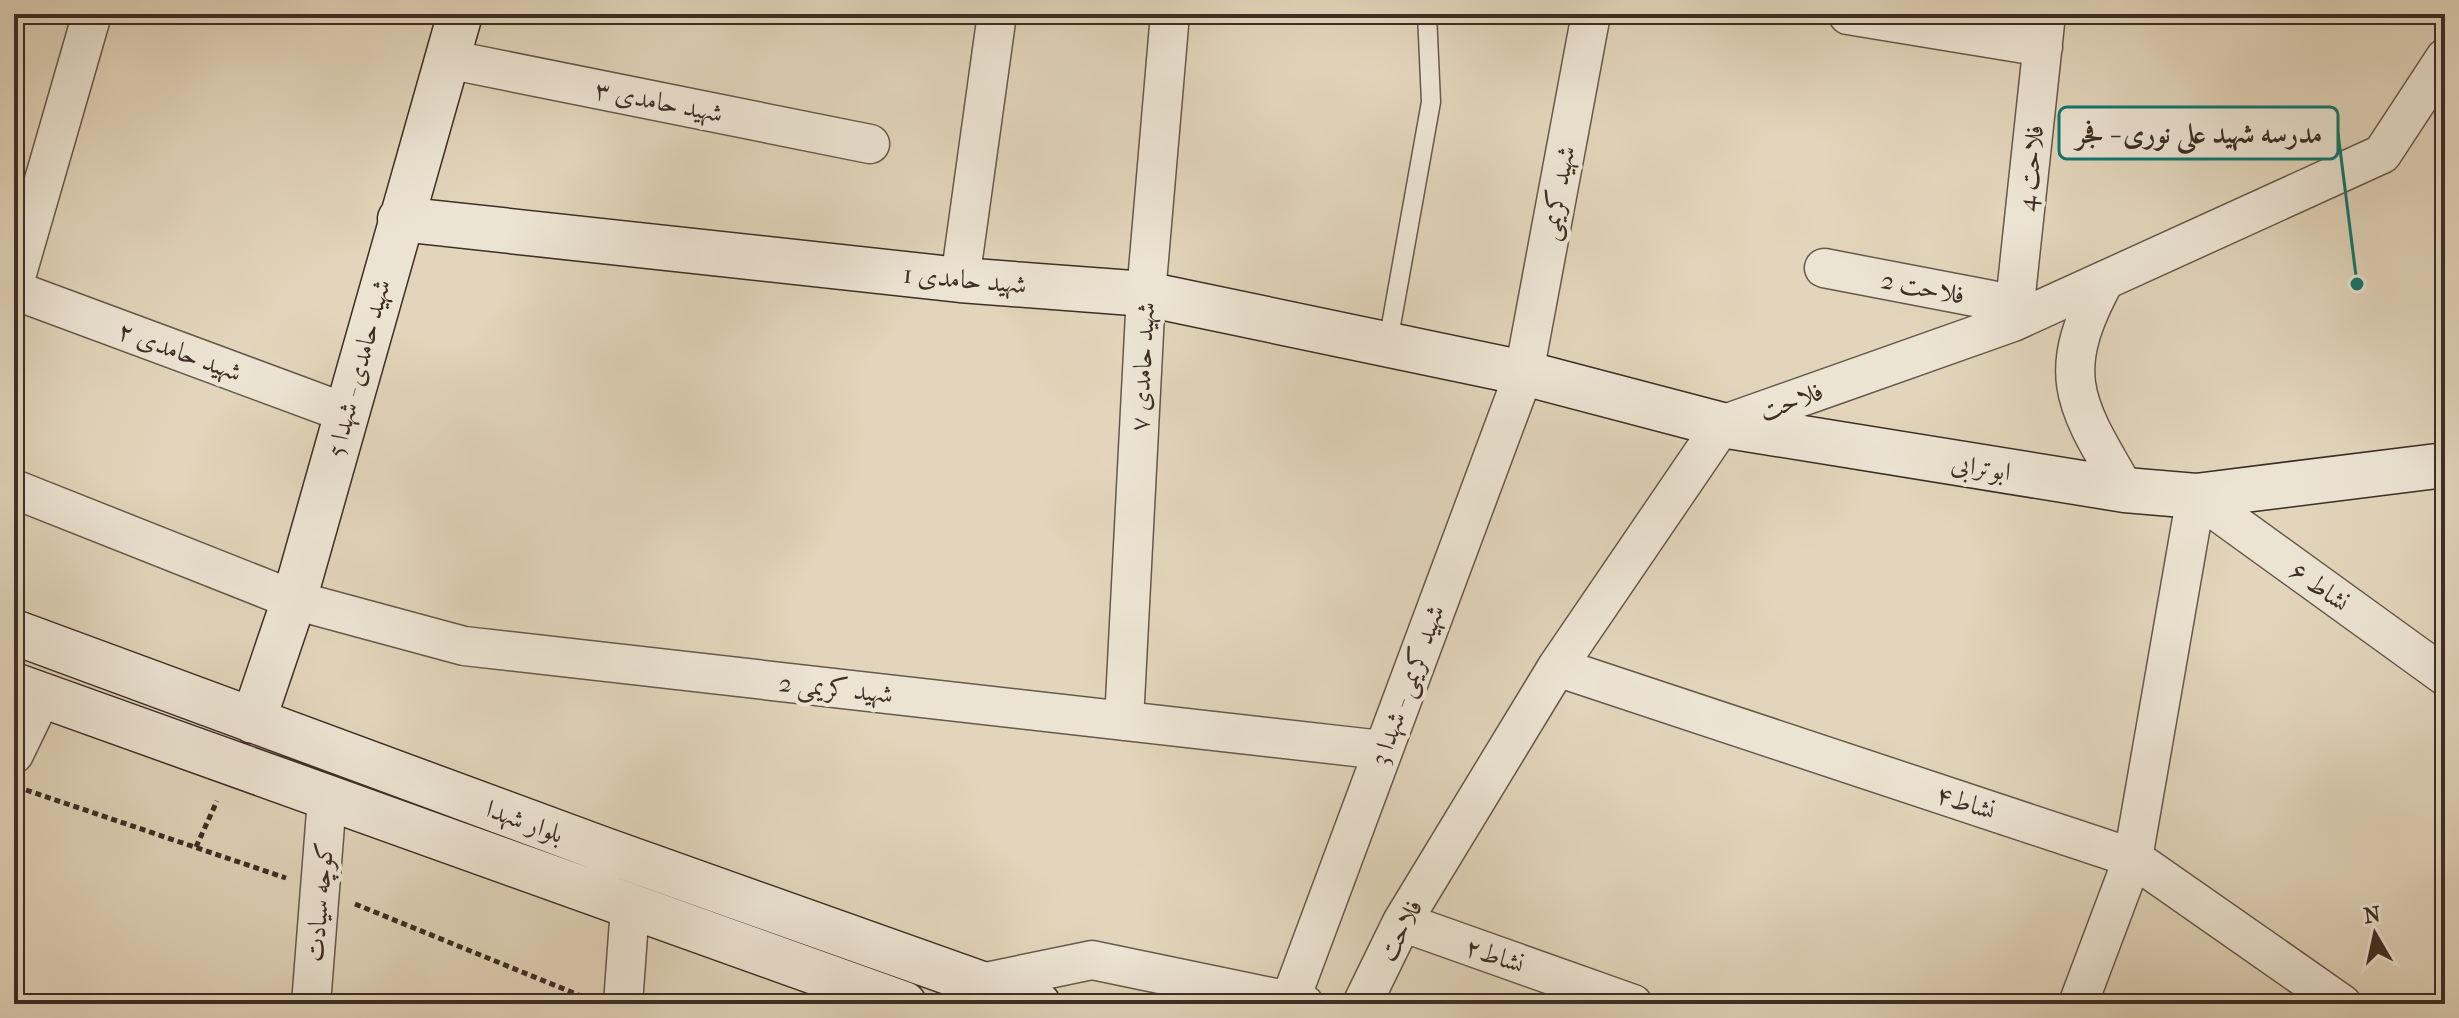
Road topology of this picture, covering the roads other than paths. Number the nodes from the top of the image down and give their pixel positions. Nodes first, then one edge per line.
1 (460, 14) edge
2 (997, 14) edge
3 (1170, 14) edge
4 (1427, 14) edge
5 (1591, 14) edge
6 (88, 15) edge
7 (1848, 15) edge
8 (2045, 30) edge
9 (2445, 58) edge
10 (447, 59) junction
11 (870, 144) dead end
12 (400, 219) junction
13 (1824, 268) dead end
14 (960, 280) junction
15 (2105, 280) junction
16 (14, 287) edge
17 (1146, 294) junction
18 (2013, 322) junction
19 (1388, 342) junction
20 (1524, 373) junction
21 (346, 413) junction
22 (1722, 425) junction
23 (2445, 465) edge
24 (14, 489) edge
25 (2125, 490) junction
26 (2196, 496) junction
27 (294, 600) junction
28 (14, 632) edge
29 (1557, 667) junction
30 (2445, 676) edge
31 (28, 691) edge
32 (253, 721) junction
33 (1124, 721) junction
34 (1382, 750) junction
35 (14, 754) edge
36 (327, 799) junction
37 (2133, 858) junction
38 (630, 907) junction
39 (1402, 922) junction
40 (976, 984) junction
41 (1298, 1001) edge
42 (311, 1004) edge
43 (623, 1004) edge
44 (904, 1004) edge
45 (1038, 1004) edge
46 (1362, 1004) edge
47 (1633, 1004) edge
48 (2078, 1004) edge
49 (2342, 1004) edge

1 - 10 street, شهید حامدی - شهدا 5
2 - 14 street
3 - 17 street, شهید حامدی ۷
4 - 19 lane
5 - 20 street, شهید کریمی
6 - 16 street
7 - 8 street
8 - 18 street, فلاحت 4
9 - 15 street, فلاحت
10 - 11 street, شهید حامدی ۳
10 - 12 street, شهید حامدی - شهدا 5
12 - 14 street, شهيد حامدی 1
12 - 21 street, شهید حامدی - شهدا 5
13 - 18 street, فلاحت 2
14 - 17 street, شهيد حامدی 1
15 - 18 street, فلاحت
15 - 25 street
16 - 21 street, شهید حامدی ۲
17 - 19 street, شهيد حامدی 1
17 - 33 street, شهید حامدی ۷
18 - 22 street, فلاحت
19 - 20 street, شهيد حامدی 1
20 - 22 street, ابوترابی
20 - 34 street, شهيد کريمی - شهدا 3
21 - 27 street, شهید حامدی - شهدا 5
22 - 25 street, ابوترابی
22 - 29 street, فلاحت
23 - 26 street, ابوترابی
24 - 27 street, شهيد کريمی 2
25 - 26 street, ابوترابی
26 - 30 street, نشاط ۶
26 - 37 street
27 - 32 street, شهید حامدی - شهدا 5
27 - 33 street, شهيد کريمی 2
28 - 32 street, بلوار شهدا
29 - 37 street, نشاط۴
29 - 39 street, فلاحت
31 - 35 street
31 - 36 street, بلوار شهدا
32 - 40 street, بلوار شهدا
33 - 34 street, شهيد کريمی 2
34 - 41 street, شهيد کريمی - شهدا 3
36 - 38 street, بلوار شهدا
36 - 42 street, کوچه سیادت
37 - 48 street
37 - 49 street, نشاط۴
38 - 43 street
38 - 44 street, بلوار شهدا
39 - 46 street, فلاحت
39 - 47 street, نشاط۲
40 - 41 street
40 - 45 street, بلوار شهدا

